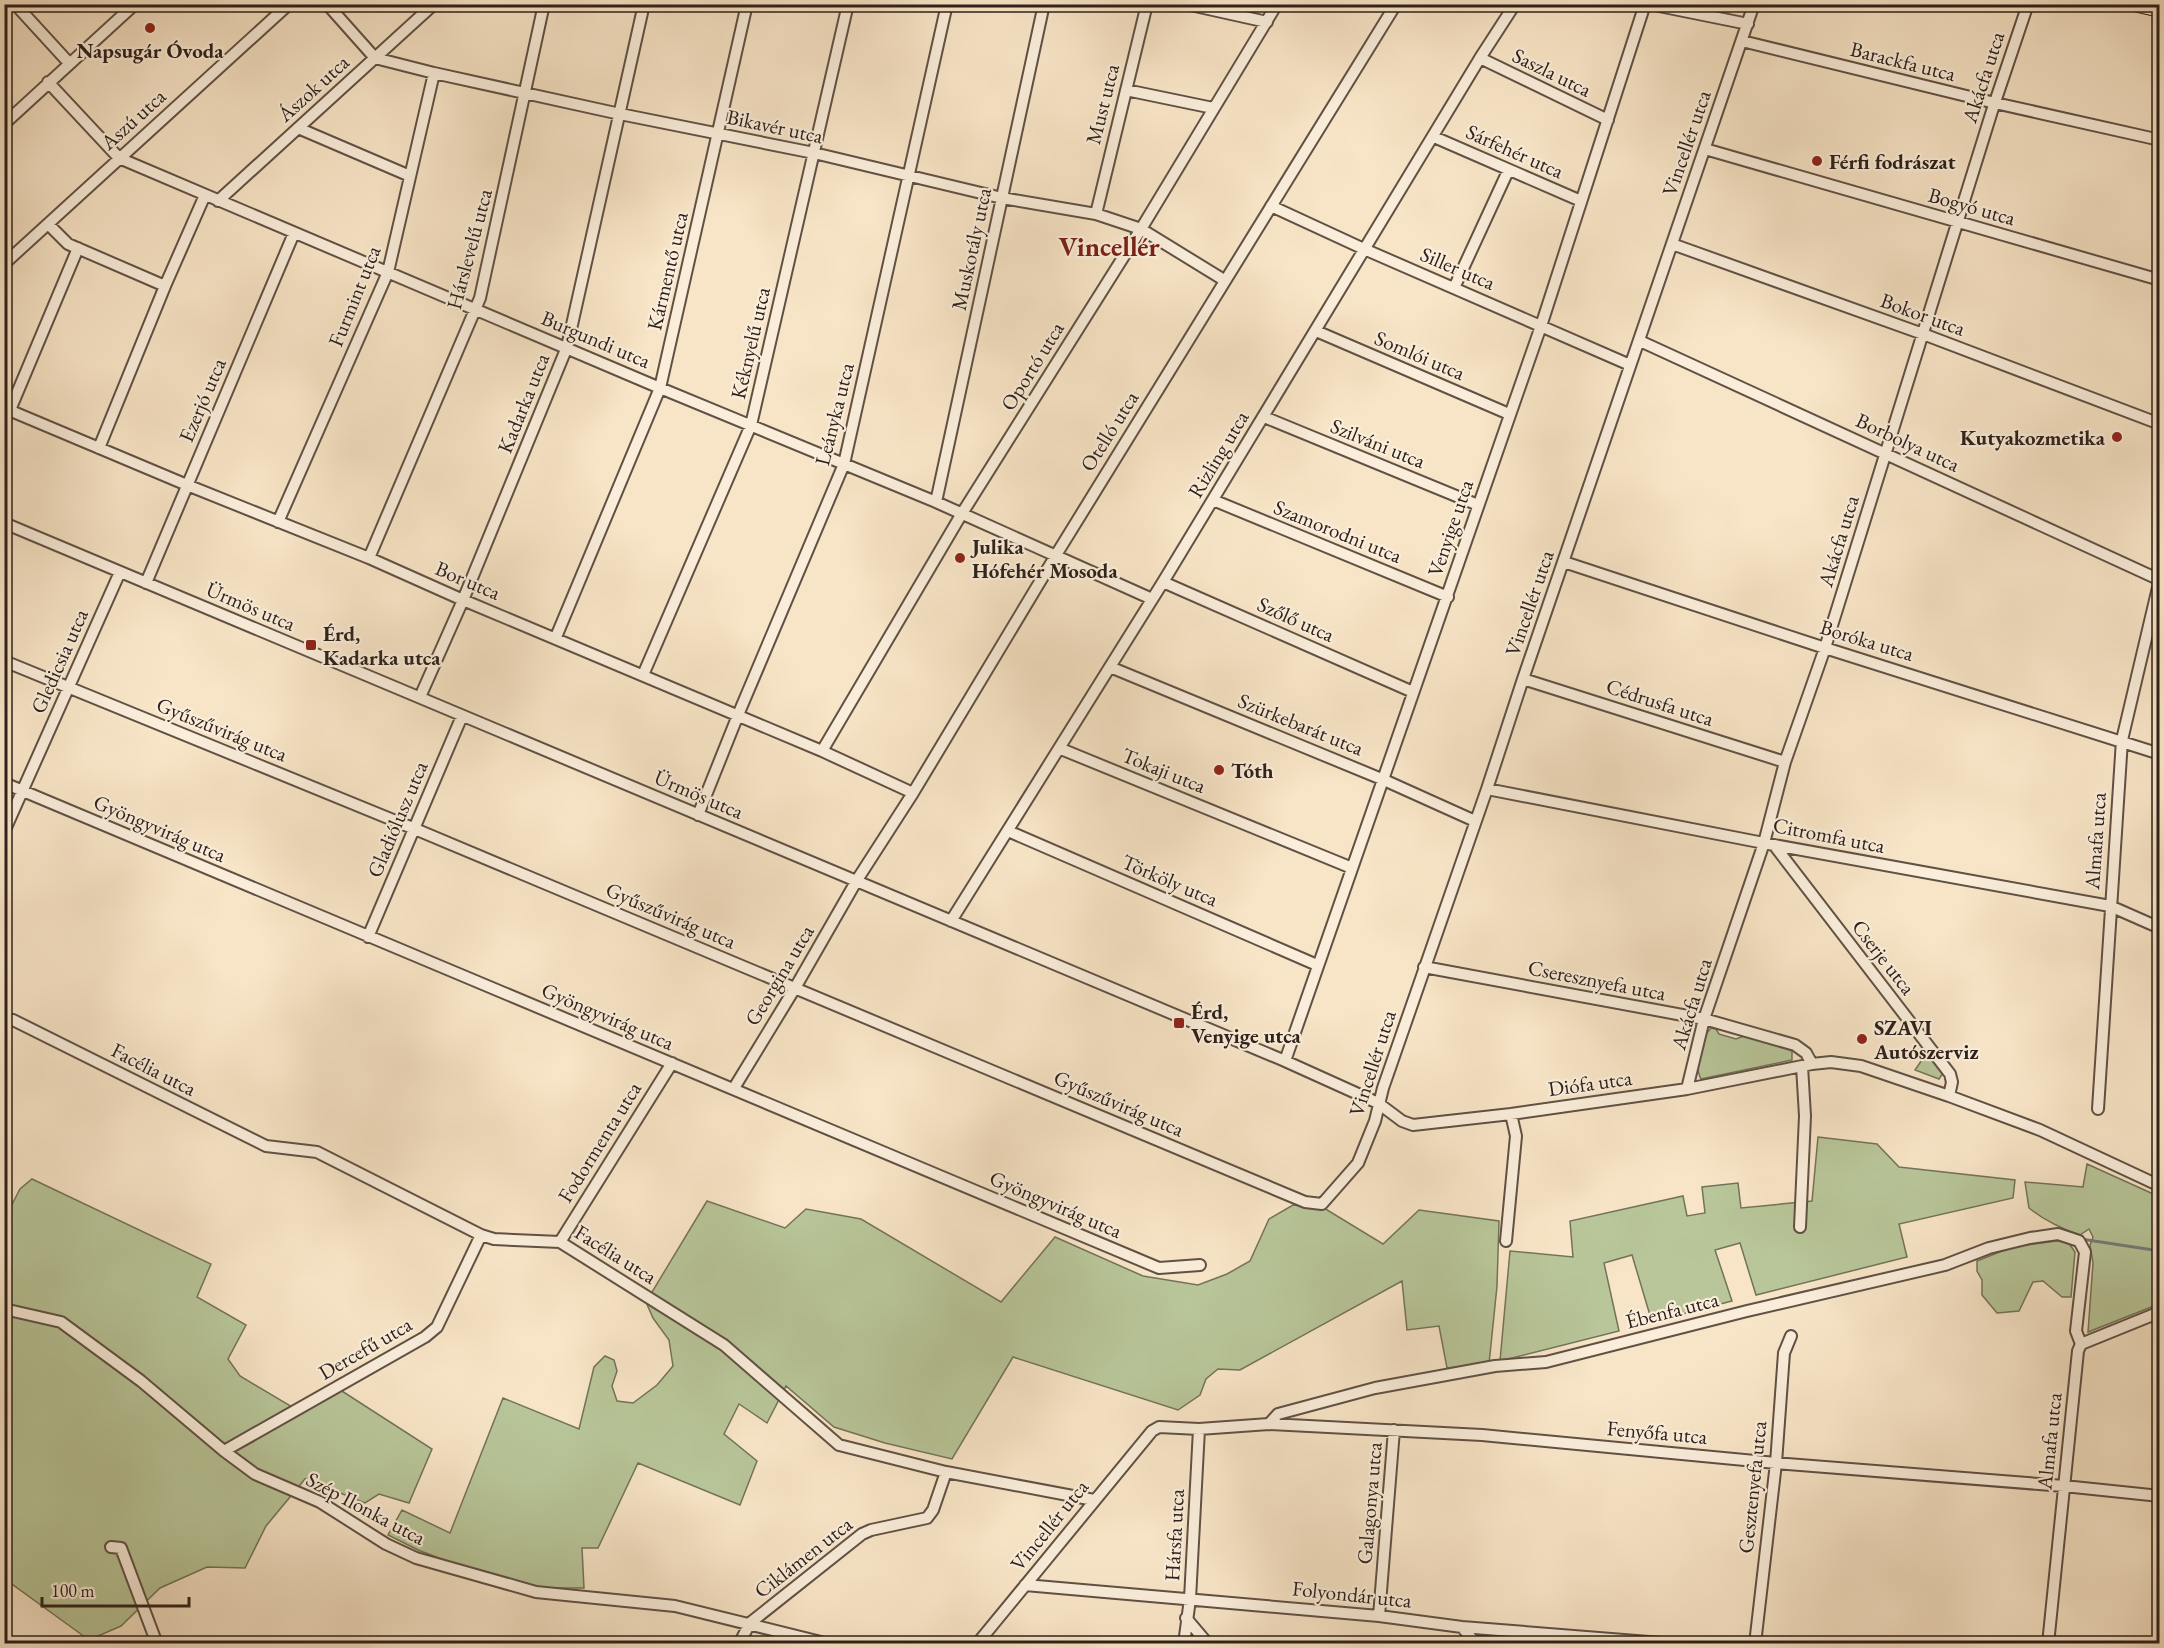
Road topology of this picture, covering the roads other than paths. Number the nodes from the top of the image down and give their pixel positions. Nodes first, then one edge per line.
1 (15, 4) edge
2 (135, 4) edge
3 (289, 4) edge
4 (327, 4) edge
5 (434, 4) edge
6 (544, 4) edge
7 (644, 4) edge
8 (747, 4) edge
9 (848, 4) edge
10 (947, 4) edge
11 (1044, 4) edge
12 (1147, 4) edge
13 (1186, 4) edge
14 (1277, 4) edge
15 (1396, 4) edge
16 (1515, 4) edge
17 (1647, 4) edge
18 (1754, 4) edge
19 (2028, 4) edge
20 (2134, 4) edge
21 (2160, 10) edge
22 (1267, 22) junction
23 (1748, 24) junction
24 (1742, 41) junction
25 (375, 58) junction
26 (1480, 58) junction
27 (69, 63) junction
28 (434, 73) junction
29 (48, 82) junction
30 (1126, 90) junction
31 (526, 92) junction
32 (1995, 103) junction
33 (1213, 108) junction
34 (620, 114) junction
35 (1608, 120) junction
36 (4, 124) edge
37 (298, 128) junction
38 (719, 133) junction
39 (1434, 137) junction
40 (2160, 140) edge
41 (1705, 149) junction
42 (814, 153) junction
43 (119, 158) junction
44 (1508, 171) junction
45 (410, 176) junction
46 (908, 177) junction
47 (205, 195) junction
48 (1002, 198) junction
49 (218, 201) junction
50 (1581, 201) junction
51 (1271, 206) junction
52 (1096, 214) junction
53 (1958, 222) junction
54 (48, 224) junction
55 (1141, 229) junction
56 (294, 233) junction
57 (1672, 244) junction
58 (78, 248) junction
59 (1364, 249) junction
60 (4, 264) edge
61 (388, 272) junction
62 (1224, 280) junction
63 (2160, 280) edge
64 (165, 286) junction
65 (1454, 288) junction
66 (475, 309) junction
67 (1541, 326) junction
68 (1316, 331) junction
69 (1923, 334) junction
70 (1640, 341) junction
71 (567, 347) junction
72 (1630, 365) junction
73 (660, 388) junction
74 (7, 409) edge
75 (1509, 414) junction
76 (1264, 417) junction
77 (751, 424) junction
78 (2160, 424) edge
79 (99, 448) junction
80 (1886, 454) junction
81 (844, 464) junction
82 (187, 485) junction
83 (1213, 501) junction
84 (936, 502) junction
85 (1478, 505) junction
86 (961, 514) junction
87 (278, 522) junction
88 (4, 523) edge
89 (1056, 555) junction
90 (369, 558) junction
91 (1564, 562) junction
92 (120, 572) junction
93 (2160, 580) edge
94 (146, 582) junction
95 (1163, 582) junction
96 (1448, 597) junction
97 (1152, 599) junction
98 (463, 600) junction
99 (556, 637) junction
100 (1826, 648) junction
101 (4, 661) edge
102 (1110, 667) junction
103 (643, 675) junction
104 (1523, 678) junction
105 (69, 687) junction
106 (1413, 692) junction
107 (420, 698) junction
108 (738, 715) junction
109 (462, 716) junction
110 (2122, 740) junction
111 (1061, 749) junction
112 (822, 751) junction
113 (2160, 754) edge
114 (1785, 762) junction
115 (1384, 780) junction
116 (4, 783) edge
117 (1487, 789) junction
118 (22, 790) junction
119 (914, 793) junction
120 (698, 815) junction
121 (1475, 821) junction
122 (415, 829) junction
123 (1008, 831) junction
124 (4, 832) edge
125 (1769, 844) junction
126 (1352, 868) junction
127 (857, 880) junction
128 (2110, 906) junction
129 (951, 921) junction
130 (2160, 928) edge
131 (368, 937) junction
132 (1317, 965) junction
133 (1424, 967) junction
134 (795, 988) junction
135 (4, 1019) edge
136 (1704, 1019) junction
137 (1285, 1061) junction
138 (672, 1064) junction
139 (1807, 1064) junction
140 (734, 1088) junction
141 (1687, 1089) junction
142 (1949, 1096) junction
143 (1378, 1103) junction
144 (2098, 1109) dead end
145 (1511, 1114) junction
146 (2160, 1186) edge
147 (1322, 1204) joint
148 (1800, 1227) dead end
149 (481, 1235) junction
150 (1506, 1241) dead end
151 (560, 1242) junction
152 (2083, 1245) joint
153 (1200, 1265) dead end
154 (4, 1310) edge
155 (2160, 1312) edge
156 (1791, 1336) dead end
157 (2081, 1344) junction
158 (1269, 1424) junction
159 (1199, 1429) junction
160 (1394, 1430) junction
161 (1152, 1431) joint
162 (224, 1451) junction
163 (1776, 1463) junction
164 (946, 1472) junction
165 (2064, 1486) junction
166 (2160, 1496) edge
167 (1094, 1500) junction
168 (111, 1547) dead end
169 (1025, 1585) junction
170 (1190, 1599) junction
171 (1379, 1616) junction
172 (1186, 1618) junction
173 (750, 1623) junction
174 (1462, 1627) junction
175 (157, 1644) edge
176 (739, 1644) edge
177 (829, 1644) edge
178 (977, 1644) edge
179 (1184, 1644) edge
180 (1208, 1644) edge
181 (1476, 1644) edge
182 (1674, 1644) edge
183 (1755, 1644) edge
184 (2048, 1644) edge

1 - 27 street
2 - 27 street
3 - 43 street, Aszú utca
4 - 25 street
5 - 25 street, Ászok utca
6 - 31 street, Hárslevelű utca
7 - 34 street, Kadarka utca
8 - 38 street, Kármentő utca
9 - 42 street, Kéknyelű utca
10 - 46 street, Leányka utca
11 - 48 street, Muskotály utca
12 - 30 street, Must utca
13 - 22 street
14 - 22 street, Oportó utca
15 - 51 street, Otelló utca
16 - 26 street, Rizling utca
17 - 23 street
17 - 35 street, Venyige utca
18 - 23 street, Vincellér utca
19 - 32 street, Akácfa utca
20 - 21 main road
22 - 33 street, Oportó utca
23 - 24 street, Vincellér utca
24 - 32 street, Barackfa utca
24 - 41 street, Vincellér utca
25 - 28 street, Bikavér utca
25 - 37 street, Ászok utca
26 - 35 street, Saszla utca
26 - 39 street, Rizling utca
27 - 29 street
28 - 31 street, Bikavér utca
28 - 45 street, Furmint utca
29 - 36 street
29 - 43 street, Burgundi utca
30 - 33 street
30 - 52 street, Must utca
31 - 34 street, Bikavér utca
31 - 66 street, Hárslevelű utca
32 - 40 street, Barackfa utca
32 - 53 street, Akácfa utca
33 - 55 street, Oportó utca
34 - 38 street, Bikavér utca
34 - 71 street, Kadarka utca
35 - 50 street, Venyige utca
37 - 45 street
37 - 49 street, Ászok utca
38 - 42 street, Bikavér utca
38 - 73 street, Kármentő utca
39 - 44 street, Sárfehér utca
39 - 59 street, Rizling utca
41 - 53 street, Bogyó utca
41 - 57 street, Vincellér utca
42 - 46 street, Bikavér utca
42 - 77 street, Kéknyelű utca
43 - 47 street, Burgundi utca
43 - 54 street, Aszú utca
44 - 50 street, Sárfehér utca
44 - 65 street
45 - 61 street, Furmint utca
46 - 48 street, Bikavér utca
46 - 81 street, Leányka utca
47 - 49 street, Burgundi utca
47 - 64 street
48 - 52 street, Bikavér utca
48 - 84 street, Muskotály utca
49 - 56 street, Burgundi utca
50 - 67 street, Venyige utca
51 - 59 street, Siller utca
51 - 62 street, Otelló utca
52 - 55 street, Bikavér utca
53 - 63 street, Bogyó utca
53 - 69 street, Akácfa utca
54 - 58 street
54 - 60 street, Aszú utca
55 - 62 street, Bikavér utca
55 - 86 street, Oportó utca
56 - 61 street, Burgundi utca
56 - 82 street, Ezerjó utca
57 - 69 street, Bokor utca
57 - 70 street, Vincellér utca
58 - 64 street
58 - 74 street
59 - 65 street, Siller utca
59 - 68 street, Rizling utca
61 - 66 street, Burgundi utca
61 - 87 street, Furmint utca
62 - 89 street, Otelló utca
64 - 79 street
65 - 67 street, Siller utca
66 - 71 street, Burgundi utca
66 - 90 street, Hárslevelű utca
67 - 72 street, Siller utca
67 - 75 street, Venyige utca
68 - 75 street, Somlói utca
68 - 76 street, Rizling utca
69 - 78 street, Bokor utca
69 - 80 street, Akácfa utca
70 - 72 street, Vincellér utca
70 - 80 street, Borbolya utca
71 - 73 street, Burgundi utca
71 - 98 street, Kadarka utca
72 - 91 street, Vincellér utca
73 - 77 street, Burgundi utca
73 - 99 street, Kármentő utca
74 - 79 street, Bor utca
75 - 85 street, Venyige utca
76 - 83 street, Rizling utca
76 - 85 street, Szilváni utca
77 - 81 street, Burgundi utca
77 - 103 street, Kéknyelű utca
79 - 82 street, Bor utca
80 - 93 street, Borbolya utca
80 - 100 street, Akácfa utca
81 - 84 street, Burgundi utca
81 - 108 street, Leányka utca
82 - 87 street, Bor utca
82 - 94 street, Ezerjó utca
83 - 95 street, Rizling utca
83 - 96 street, Szamorodni utca
84 - 86 street, Burgundi utca
85 - 96 street, Venyige utca
86 - 89 street, Burgundi utca
86 - 112 street, Oportó utca
87 - 90 street, Bor utca
88 - 92 street, Ürmös utca
89 - 97 street, Burgundi utca
89 - 119 street, Otelló utca
90 - 98 street, Bor utca
91 - 100 street, Boróka utca
91 - 104 street, Vincellér utca
92 - 94 street, Ürmös utca
92 - 105 street, Gledicsia utca
93 - 110 street, Almafa utca
94 - 107 street, Ürmös utca
95 - 97 street, Rizling utca
95 - 106 street, Szőlő utca
96 - 106 street, Venyige utca
97 - 102 street, Rizling utca
98 - 99 street, Bor utca
98 - 107 street, Kadarka utca
99 - 103 street, Bor utca
100 - 110 street, Boróka utca
100 - 114 street, Akácfa utca
101 - 105 street, Gyűszűvirág utca
102 - 111 street, Rizling utca
102 - 115 street, Szürkebarát utca
103 - 108 street, Bor utca
104 - 114 street, Cédrusfa utca
104 - 117 street, Vincellér utca
105 - 118 street, Gledicsia utca
105 - 122 street, Gyűszűvirág utca
106 - 115 street, Venyige utca
107 - 109 street, Ürmös utca
108 - 112 street, Bor utca
108 - 120 street, Leányka utca
109 - 120 street, Ürmös utca
109 - 122 street, Gladiólusz utca
110 - 113 street, Boróka utca
110 - 128 street, Almafa utca
111 - 123 street, Rizling utca
111 - 126 street, Tokaji utca
112 - 119 street, Bor utca
114 - 125 street, Akácfa utca
115 - 121 street, Szürkebarát utca
115 - 126 street, Venyige utca
116 - 118 street, Gyöngyvirág utca
117 - 121 street, Vincellér utca
117 - 125 street, Citromfa utca
118 - 124 street, Gledicsia utca
118 - 131 street, Gyöngyvirág utca
119 - 127 street, Otelló utca
120 - 127 street, Ürmös utca
121 - 133 street, Vincellér utca
122 - 131 street, Gladiólusz utca
122 - 134 street, Gyűszűvirág utca
123 - 129 street, Rizling utca
123 - 132 street, Törköly utca
125 - 128 street, Citromfa utca
125 - 136 street, Akácfa utca
125 - 142 street, Cserje utca
126 - 132 street, Venyige utca
127 - 129 street, Ürmös utca
127 - 134 street, Georgina utca
128 - 130 street, Citromfa utca
128 - 144 street, Almafa utca
129 - 137 street, Ürmös utca
131 - 138 street, Gyöngyvirág utca
132 - 137 street, Venyige utca
133 - 136 street, Cseresznyefa utca
133 - 143 street, Vincellér utca
134 - 140 street, Georgina utca
134 - 147 street, Gyűszűvirág utca
135 - 149 street, Facélia utca
136 - 139 street, Cseresznyefa utca
136 - 141 street, Akácfa utca
137 - 143 street, Ürmös utca
138 - 140 street, Gyöngyvirág utca
138 - 151 street, Fodormenta utca
139 - 141 street, Diófa utca
139 - 142 street
139 - 148 street
140 - 153 street, Gyöngyvirág utca
141 - 145 street, Diófa utca
142 - 146 street
143 - 145 street, Diófa utca
143 - 147 street, Vincellér utca
145 - 150 street
149 - 151 street, Facélia utca
149 - 162 street, Dercefű utca
151 - 164 street, Facélia utca
152 - 157 street, Almafa utca
152 - 158 street, Ébenfa utca
154 - 162 street, Szép Ilonka utca
155 - 157 street
156 - 163 street, Gesztenyefa utca
157 - 165 street, Almafa utca
158 - 159 street, Fenyőfa utca
158 - 160 street, Fenyőfa utca
159 - 161 street, Fenyőfa utca
159 - 170 street, Hársfa utca
160 - 163 street, Fenyőfa utca
160 - 171 street, Galagonya utca
161 - 167 street, Vincellér utca
162 - 173 street, Szép Ilonka utca
163 - 165 street, Fenyőfa utca
163 - 183 street, Gesztenyefa utca
164 - 167 street, Facélia utca
164 - 173 street, Ciklámen utca
165 - 166 street, Fenyőfa utca
165 - 184 street, Almafa utca
167 - 169 street, Vincellér utca
168 - 175 street
169 - 170 street, Folyondár utca
169 - 178 street, Vincellér utca
170 - 171 street, Folyondár utca
170 - 172 street, Hársfa utca
171 - 174 street, Folyondár utca
172 - 179 street, Hársfa utca
172 - 180 street
173 - 176 street, Ciklámen utca
173 - 177 street, Szép Ilonka utca
174 - 181 street
174 - 182 street, Folyondár utca

